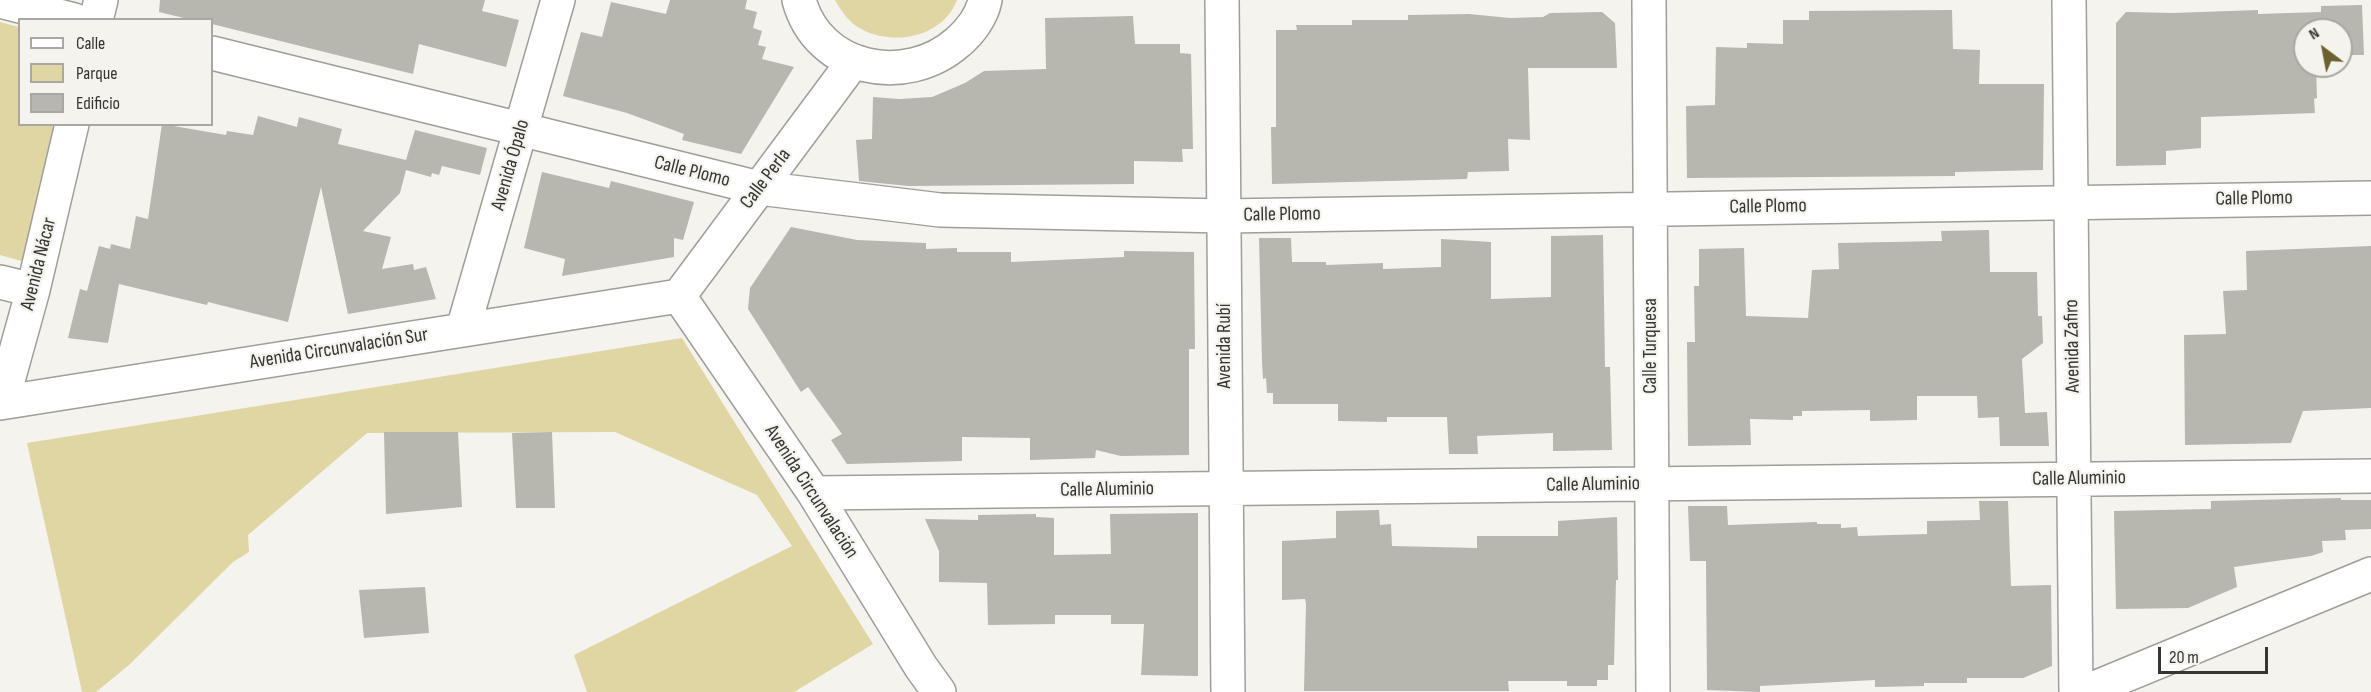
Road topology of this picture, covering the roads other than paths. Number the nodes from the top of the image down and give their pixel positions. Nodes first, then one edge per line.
1 (101, 0) edge
2 (558, 0) edge
3 (800, 0) edge
4 (985, 0) edge
5 (1222, 0) edge
6 (1649, 0) edge
7 (2069, 0) edge
8 (0, 1) edge
9 (66, 18) edge
10 (96, 18) edge
11 (213, 53) edge
12 (853, 62) junction
13 (72, 126) edge
14 (521, 130) junction
15 (759, 188) junction
16 (2371, 198) edge
17 (2071, 202) junction
18 (1650, 209) junction
19 (1224, 216) junction
20 (0, 282) edge
21 (33, 290) junction
22 (679, 296) junction
23 (464, 329) junction
24 (1, 403) edge
25 (2371, 476) edge
26 (2074, 479) junction
27 (1652, 484) junction
28 (1226, 489) junction
29 (814, 493) junction
30 (2371, 574) edge
31 (939, 692) edge
32 (1228, 692) edge
33 (1653, 692) edge
34 (2076, 692) edge
35 (2085, 692) edge

1 - 10 street
2 - 14 street, Avenida Ópalo
3 - 12 street
4 - 12 street
5 - 19 street, Avenida Rubí
6 - 18 street, Calle Turquesa
7 - 17 street, Avenida Zafiro
8 - 9 street
11 - 14 street, Calle Plomo
12 - 15 street, Calle Perla
13 - 21 street, Avenida Nácar
14 - 15 street, Calle Plomo
14 - 23 street, Avenida Ópalo
15 - 19 street, Calle Plomo
15 - 22 street, Calle Perla
16 - 17 street, Calle Plomo
17 - 18 street, Calle Plomo
17 - 26 street, Avenida Zafiro
18 - 19 street, Calle Plomo
18 - 27 street, Calle Turquesa
19 - 28 street, Avenida Rubí
20 - 21 street
21 - 24 street, Avenida Nácar
22 - 23 street, Avenida Circunvalación Sur
22 - 29 street, Avenida Circunvalación
23 - 24 street, Avenida Circunvalación Sur
25 - 26 street, Calle Aluminio
26 - 27 street, Calle Aluminio
26 - 34 street, Avenida Zafiro
27 - 28 street, Calle Aluminio
27 - 33 street, Calle Turquesa
28 - 29 street, Calle Aluminio
28 - 32 street, Avenida Rubí
29 - 31 street, Avenida Circunvalación
30 - 35 street

